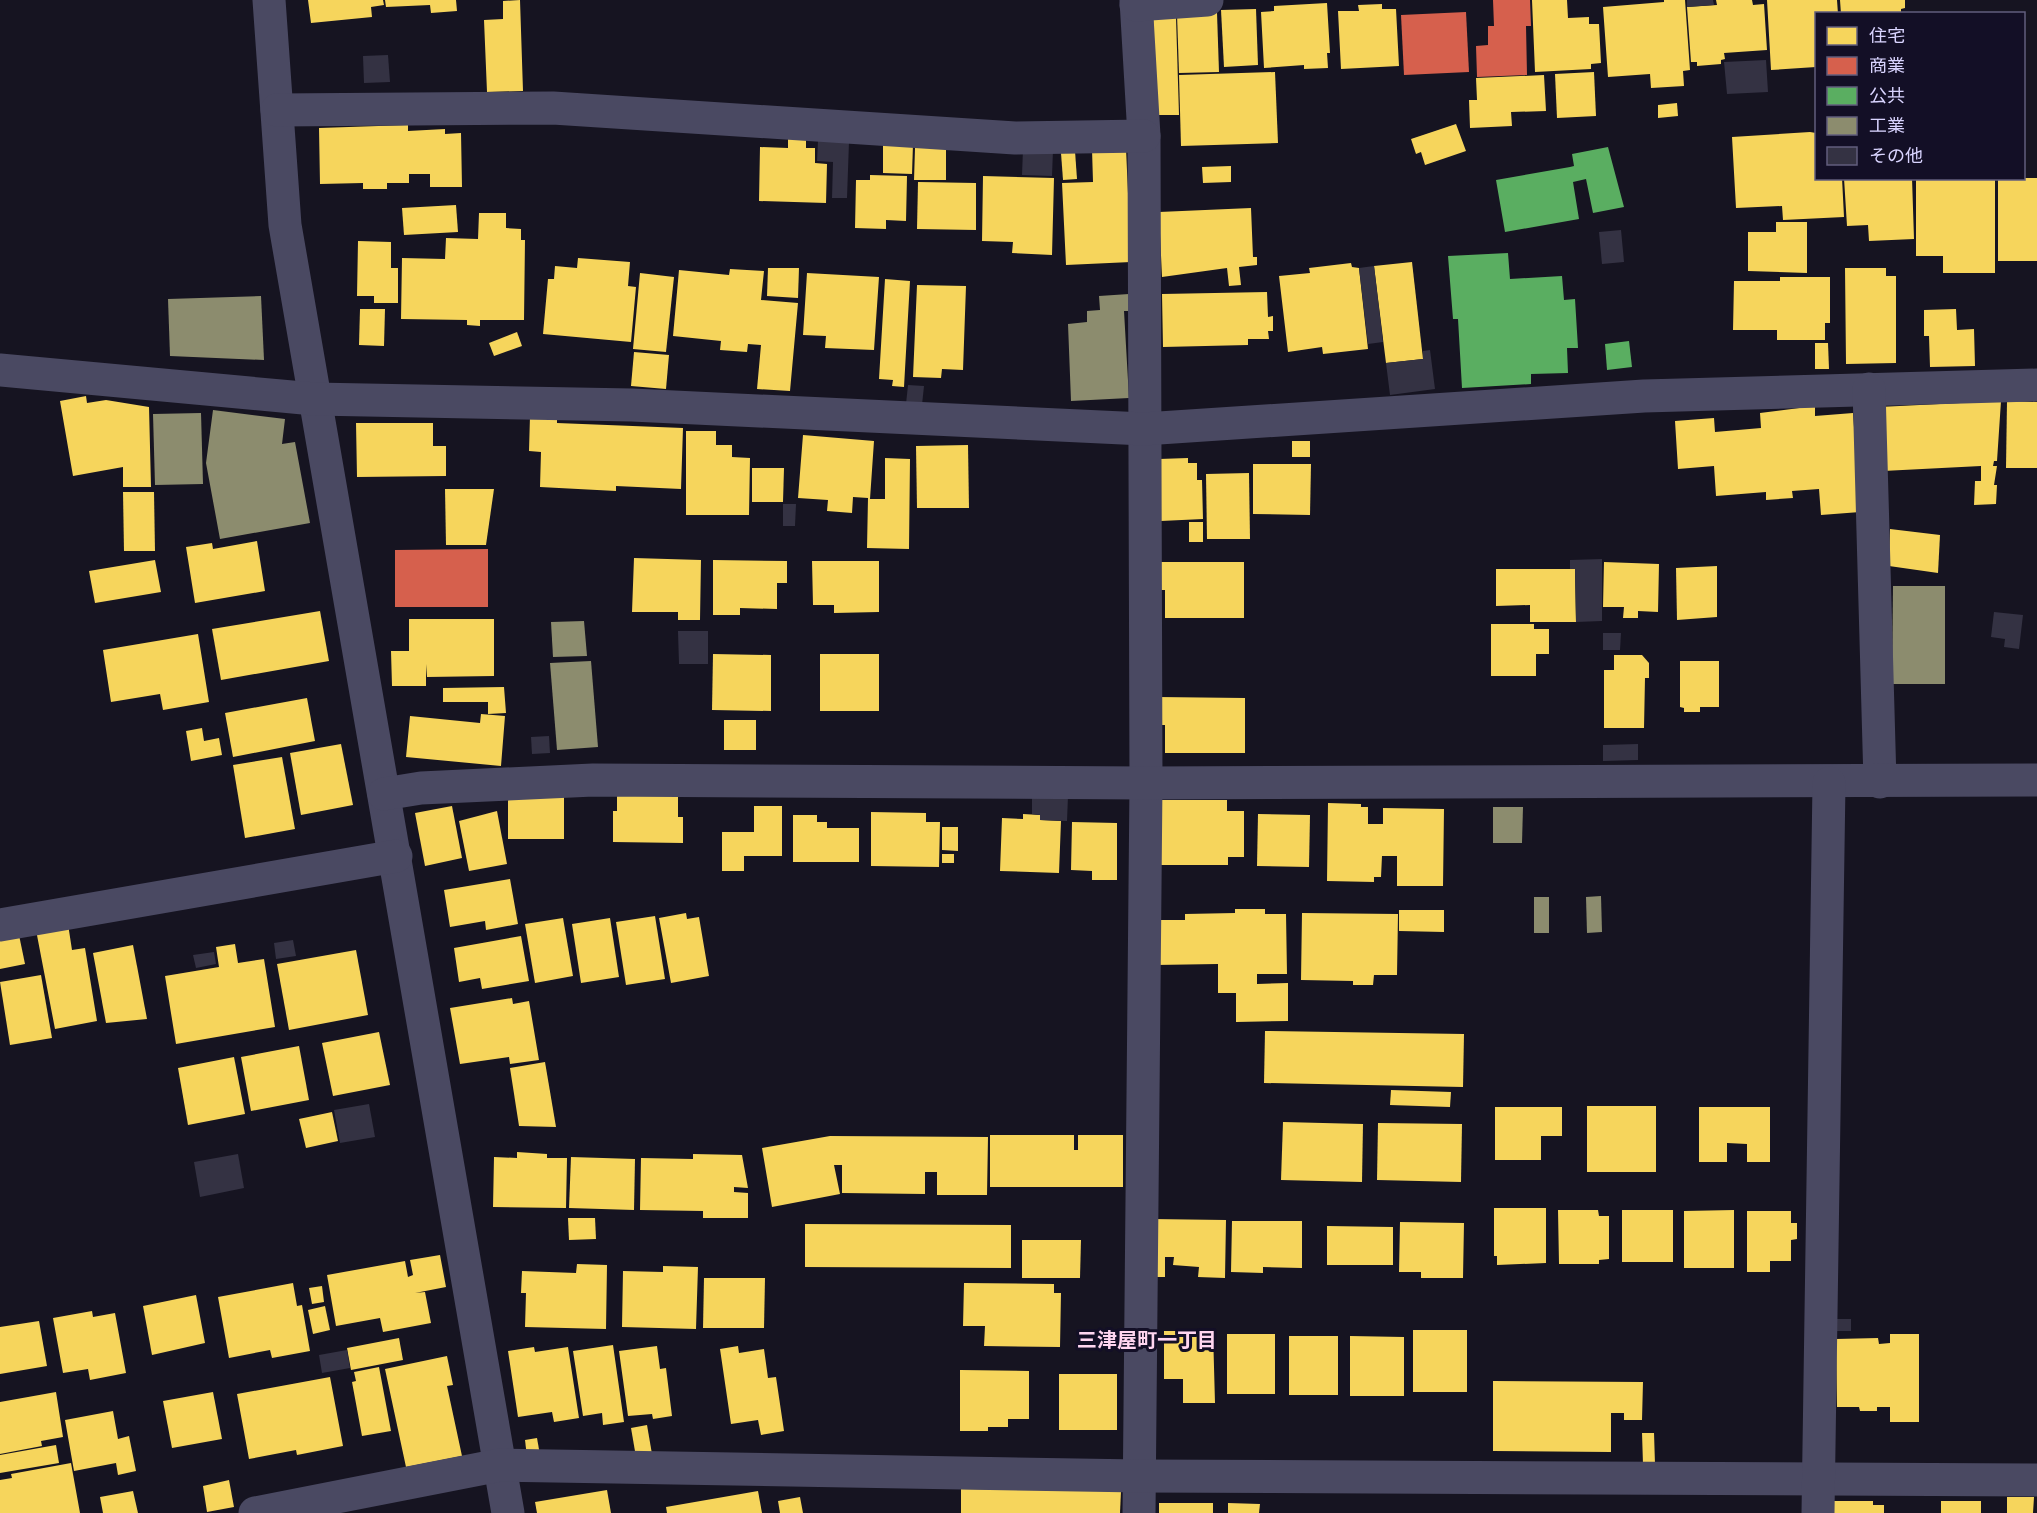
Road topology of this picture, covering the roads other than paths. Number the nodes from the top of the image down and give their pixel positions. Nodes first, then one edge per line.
1 (269, 0) edge
2 (1207, 0) edge
3 (1136, 2) edge
4 (277, 110) junction
5 (1144, 136) junction
6 (0, 370) edge
7 (2037, 385) edge
8 (1869, 390) junction
9 (314, 399) junction
10 (1144, 429) junction
11 (2037, 780) edge
12 (1880, 782) junction
13 (1146, 783) junction
14 (1828, 783) junction
15 (384, 794) junction
16 (396, 856) junction
17 (0, 925) edge
18 (500, 1465) junction
19 (1139, 1476) junction
20 (1818, 1479) junction
21 (2037, 1480) edge
22 (255, 1513) edge
23 (508, 1513) edge
24 (1139, 1513) edge
25 (1818, 1513) edge

1 - 4 street
2 - 3 street
3 - 5 street
4 - 5 street
4 - 9 street
5 - 10 street
6 - 9 street
7 - 8 street
8 - 10 street
8 - 12 street
9 - 10 street
9 - 15 street
10 - 13 street
11 - 12 street
12 - 14 street
13 - 14 street
13 - 15 street
13 - 19 street
14 - 20 street
15 - 16 street
16 - 17 street
16 - 18 street
18 - 19 street
18 - 22 street
18 - 23 street
19 - 20 street
19 - 24 street
20 - 21 street
20 - 25 street

